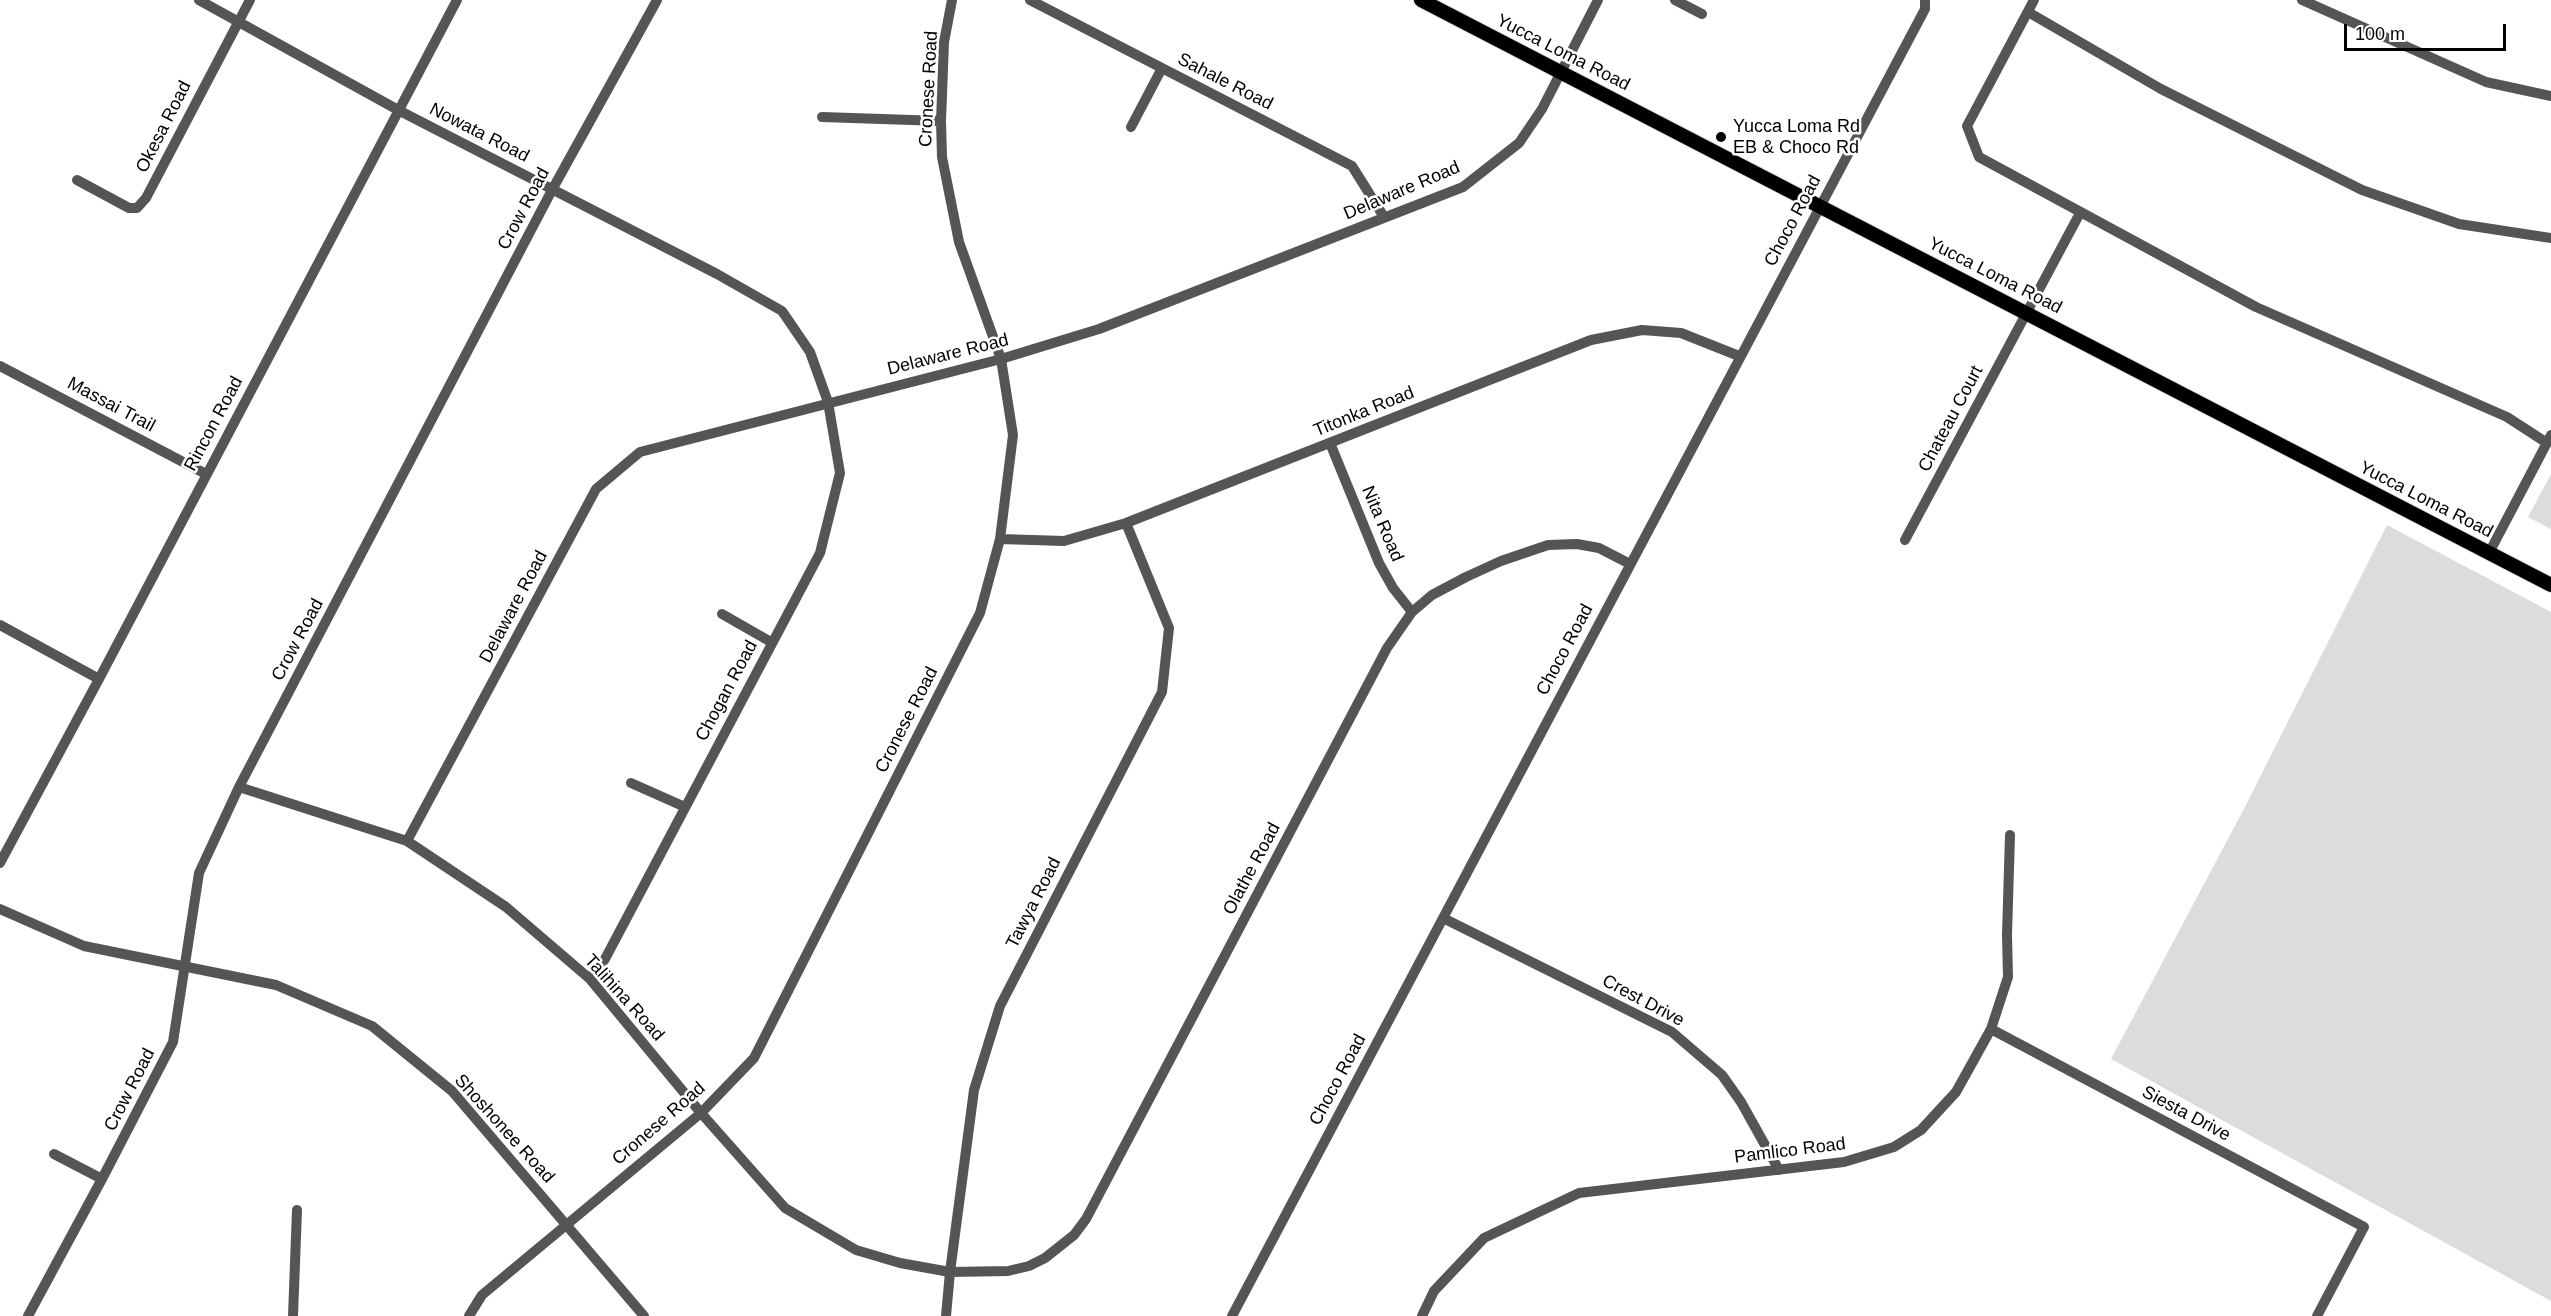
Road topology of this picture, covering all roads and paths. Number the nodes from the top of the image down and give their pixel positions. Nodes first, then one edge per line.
1 (199, 0) edge
2 (250, 0) edge
3 (457, 0) edge
4 (657, 0) edge
5 (952, 0) edge
6 (1030, 0) edge
7 (1421, 0) edge
8 (1598, 0) edge
9 (1675, 0) edge
10 (1925, 0) edge
11 (2034, 0) edge
12 (2302, 0) edge
13 (2028, 12) junction
14 (1702, 14) dead end
15 (238, 21) junction
16 (1162, 68) junction
17 (1561, 72) junction
18 (2551, 96) edge
19 (400, 111) junction
20 (822, 117) dead end
21 (941, 120) junction
22 (1131, 127) dead end
23 (77, 180) dead end
24 (552, 190) junction
25 (1820, 206) junction
26 (2080, 213) junction
27 (1384, 217) junction
28 (2551, 238) edge
29 (2026, 312) junction
30 (1739, 356) junction
31 (1001, 359) junction
32 (0, 366) edge
33 (828, 402) junction
34 (2549, 439) edge
35 (1330, 443) junction
36 (206, 474) junction
37 (1126, 523) junction
38 (1000, 539) junction
39 (1905, 540) dead end
40 (2489, 553) junction
41 (1630, 564) junction
42 (2551, 585) edge
43 (1412, 612) junction
44 (722, 614) dead end
45 (0, 626) edge
46 (771, 642) junction
47 (99, 679) junction
48 (630, 783) dead end
49 (239, 787) junction
50 (685, 807) junction
51 (2010, 835) dead end
52 (408, 841) junction
53 (0, 863) edge
54 (0, 909) edge
55 (1443, 918) junction
56 (183, 968) junction
57 (590, 979) junction
58 (1991, 1029) junction
59 (701, 1113) junction
60 (54, 1154) dead end
61 (1779, 1170) junction
62 (102, 1179) junction
63 (297, 1210) dead end
64 (567, 1224) junction
65 (950, 1272) junction
66 (28, 1316) edge
67 (293, 1316) edge
68 (469, 1316) edge
69 (644, 1316) edge
70 (946, 1316) edge
71 (1232, 1316) edge
72 (1422, 1316) edge
73 (2317, 1316) edge

1 - 15 street, Nowata Road
2 - 15 street, Okesa Road
3 - 19 street, Rincon Road
4 - 24 street, Crow Road
5 - 21 street, Cronese Road
6 - 16 street, Sahale Road
7 - 17 main road, Yucca Loma Road
8 - 17 street, Delaware Road
9 - 14 street
10 - 25 street, Choco Road
11 - 13 street
12 - 18 street
13 - 26 street
13 - 28 street
15 - 19 street, Nowata Road
15 - 23 street, Okesa Road
16 - 22 street
16 - 27 street, Sahale Road
17 - 25 main road, Yucca Loma Road
17 - 27 street, Delaware Road
19 - 24 street, Nowata Road
19 - 36 street, Rincon Road
20 - 21 street
21 - 31 street, Cronese Road
24 - 33 street, Nowata Road
24 - 49 street, Crow Road
25 - 29 main road, Yucca Loma Road
25 - 30 street, Choco Road
26 - 29 street, Chateau Court
26 - 34 street
27 - 31 street, Delaware Road
29 - 39 street, Chateau Court
29 - 40 main road, Yucca Loma Road
30 - 35 street, Titonka Road
30 - 41 street, Choco Road
31 - 33 street, Delaware Road
31 - 38 street, Cronese Road
32 - 36 street, Massai Trail
33 - 46 street, Chogan Road
33 - 52 street, Delaware Road
34 - 40 street
35 - 37 street, Titonka Road
35 - 43 street, Nita Road
36 - 47 street, Rincon Road
37 - 38 street, Titonka Road
37 - 65 street, Tawya Road
38 - 59 street, Cronese Road
40 - 42 main road, Yucca Loma Road
41 - 43 street, Olathe Road
41 - 55 street, Choco Road
43 - 65 street, Olathe Road
44 - 46 street
45 - 47 street
46 - 50 street, Chogan Road
47 - 53 street, Rincon Road
48 - 50 street
49 - 52 street, Talihina Road
49 - 56 street, Crow Road
50 - 57 street, Chogan Road
51 - 58 street, Pamlico Road
52 - 57 street, Talihina Road
54 - 56 street, Shoshonee Road
55 - 61 street, Crest Drive
55 - 71 street, Choco Road
56 - 62 street, Crow Road
56 - 64 street, Shoshonee Road
57 - 59 street, Talihina Road
58 - 61 street, Pamlico Road
58 - 73 street, Siesta Drive
59 - 64 street, Cronese Road
59 - 65 street, Talihina Road
60 - 62 street
61 - 72 street, Pamlico Road
62 - 66 street, Crow Road
63 - 67 street
64 - 68 street, Cronese Road
64 - 69 street, Shoshonee Road
65 - 70 street, Tawya Road

